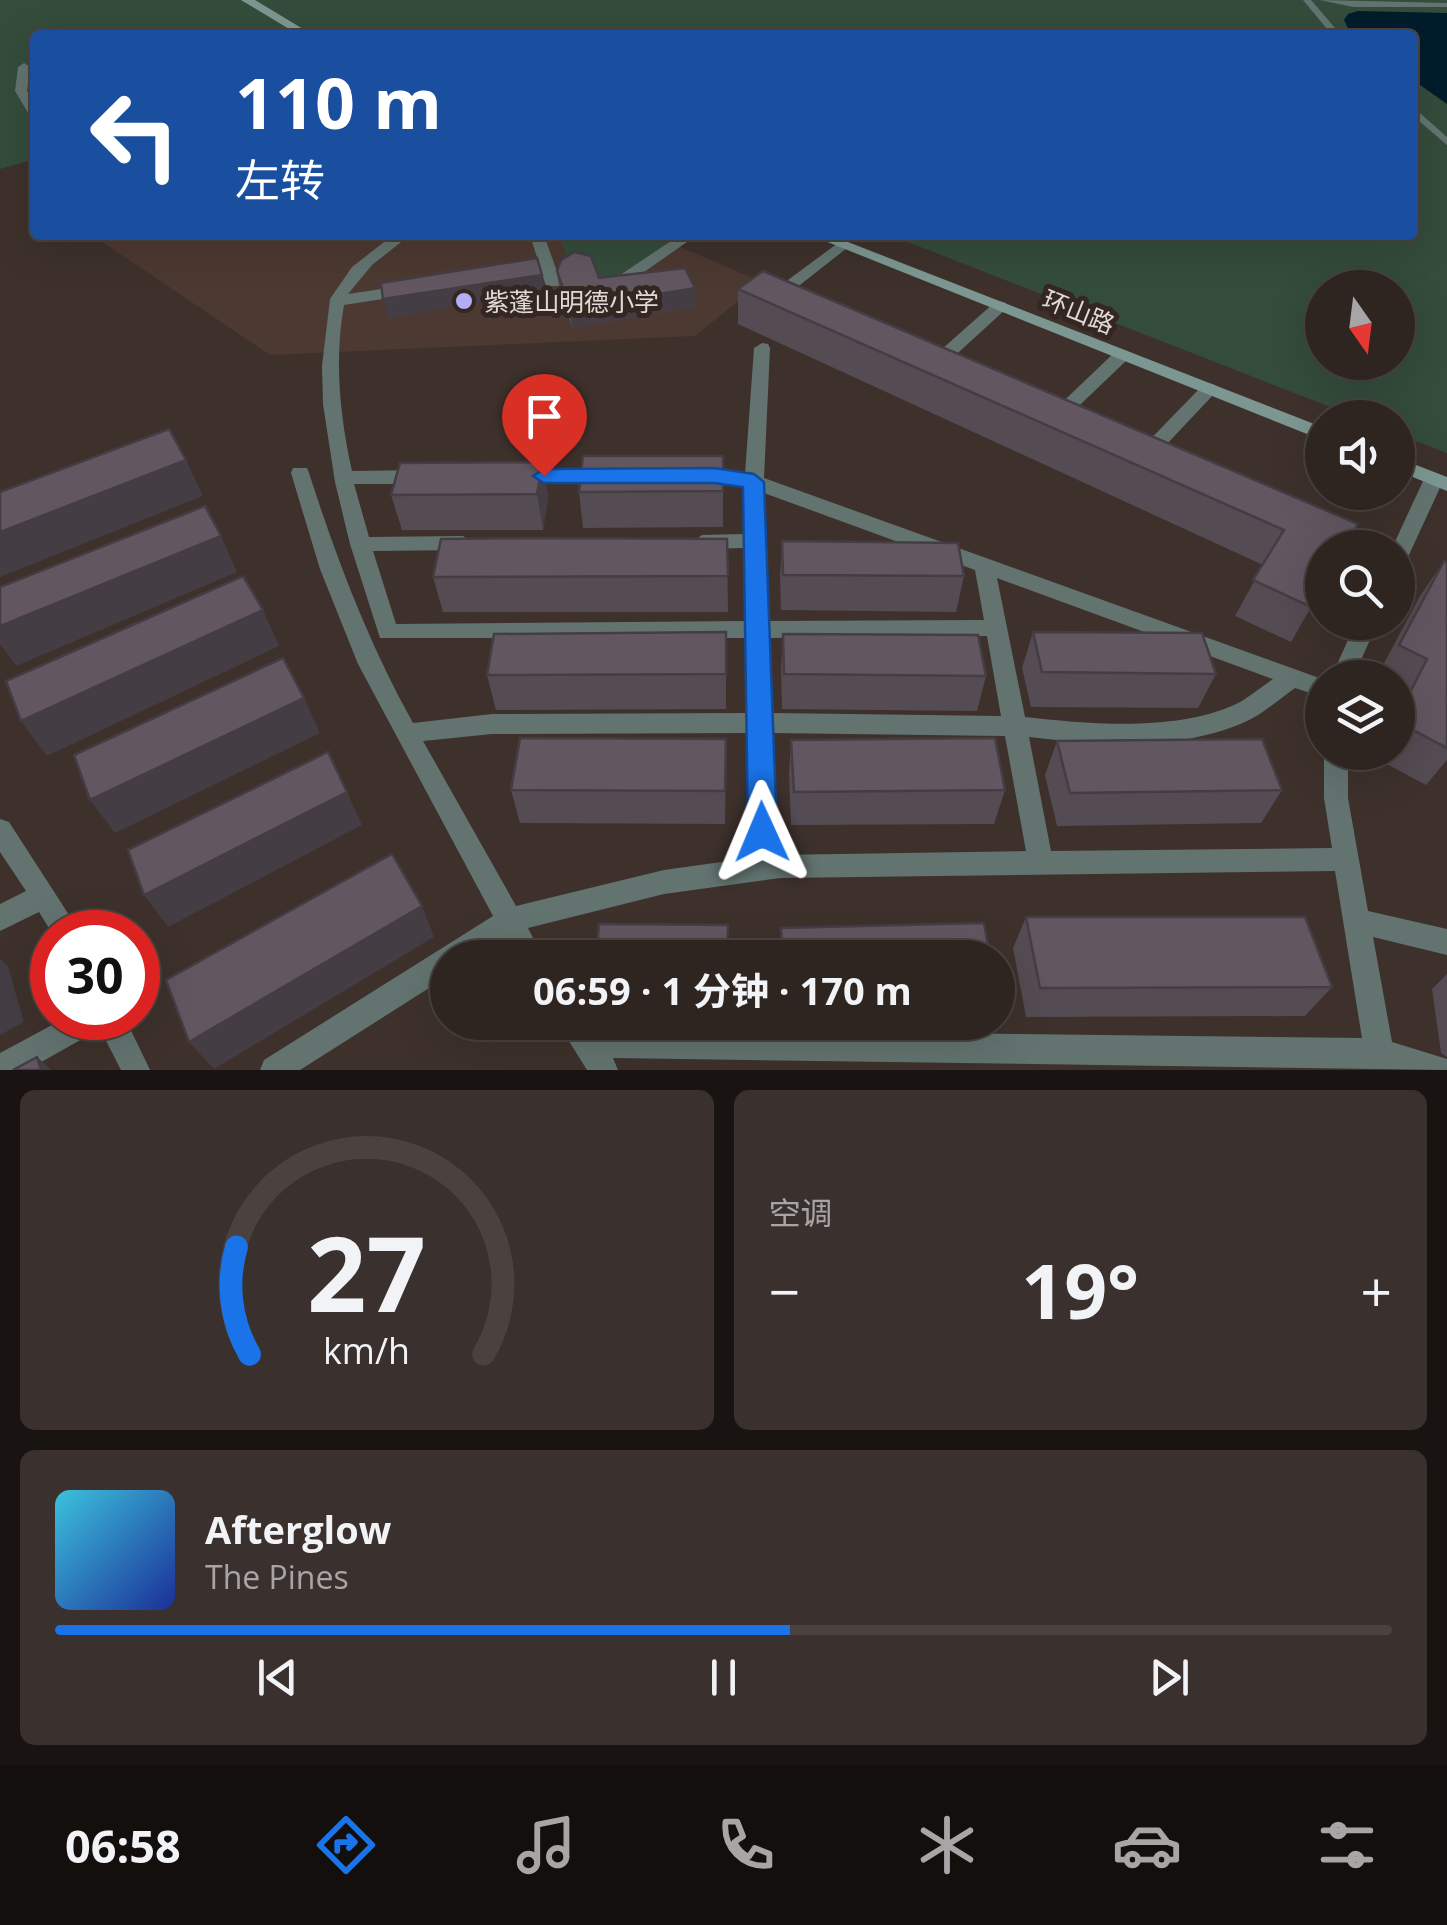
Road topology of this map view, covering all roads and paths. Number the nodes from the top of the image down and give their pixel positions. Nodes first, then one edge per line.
1 (247, 0) edge
2 (1307, 0) edge
3 (1324, 0) edge
4 (1447, 6) edge
5 (298, 30) edge
6 (1333, 30) edge
7 (24, 67) dead end
8 (30, 105) edge
9 (1418, 115) edge
10 (1447, 142) edge
11 (394, 240) edge
12 (539, 240) edge
13 (683, 240) edge
14 (830, 240) edge
15 (842, 245) junction
16 (529, 270) edge
17 (433, 286) edge
18 (608, 290) edge
19 (337, 301) junction
20 (1000, 306) junction
21 (788, 308) edge
22 (762, 348) dead end
23 (1122, 355) junction
24 (929, 369) edge
25 (1209, 389) junction
26 (1052, 422) edge
27 (1305, 427) edge
28 (1141, 461) edge
29 (1415, 471) edge
30 (300, 473) dead end
31 (622, 475) edge
32 (678, 475) edge
33 (504, 476) edge
34 (445, 477) edge
35 (347, 478) junction
36 (1440, 481) edge
37 (754, 482) junction
38 (1413, 530) edge
39 (755, 541) junction
40 (676, 542) edge
41 (478, 543) edge
42 (360, 544) junction
43 (984, 566) junction
44 (757, 628) junction
45 (996, 628) junction
46 (1292, 678) junction
47 (1305, 682) edge
48 (760, 723) junction
49 (1015, 726) junction
50 (407, 733) junction
51 (1336, 770) edge
52 (0, 830) edge
53 (1346, 859) junction
54 (1041, 862) junction
55 (763, 868) junction
56 (43, 896) junction
57 (52, 910) edge
58 (0, 918) edge
59 (511, 920) junction
60 (1357, 921) junction
61 (480, 940) edge
62 (521, 940) edge
63 (1447, 942) edge
64 (430, 972) edge
65 (52, 1040) edge
66 (121, 1040) edge
67 (583, 1040) edge
68 (772, 1040) edge
69 (1381, 1062) edge
70 (0, 1069) edge
71 (136, 1070) edge
72 (274, 1070) edge
73 (604, 1070) edge
74 (1438, 1070) edge

1 - 5 main road
2 - 6 lane
3 - 4 lane
7 - 8 street
9 - 10 lane
11 - 19 street
12 - 16 street
13 - 18 street
14 - 15 main road, 环山路
15 - 20 main road, 环山路
15 - 21 street
17 - 19 street
19 - 35 street
20 - 23 main road, 环山路
20 - 24 street
22 - 37 street
23 - 25 main road, 环山路
23 - 26 street
25 - 27 main road, 环山路
25 - 28 street
29 - 36 main road
30 - 50 street
31 - 33 street
32 - 37 street
34 - 35 street
35 - 42 street
36 - 38 street
37 - 39 street
37 - 43 street
39 - 40 street
39 - 44 street
41 - 42 street
42 - 44 street
43 - 45 street
43 - 46 street
44 - 45 street
44 - 48 street
45 - 49 street
46 - 47 street
46 - 49 street
48 - 49 street
48 - 50 street
48 - 55 street
49 - 54 street
50 - 59 street
51 - 53 street
52 - 56 street
53 - 54 street
53 - 60 street
54 - 55 street
55 - 59 street
56 - 57 street
56 - 58 street
59 - 61 street
59 - 62 street
60 - 63 street
60 - 69 street
64 - 72 street
65 - 70 street
66 - 71 street
67 - 73 street
68 - 69 street
69 - 74 street

